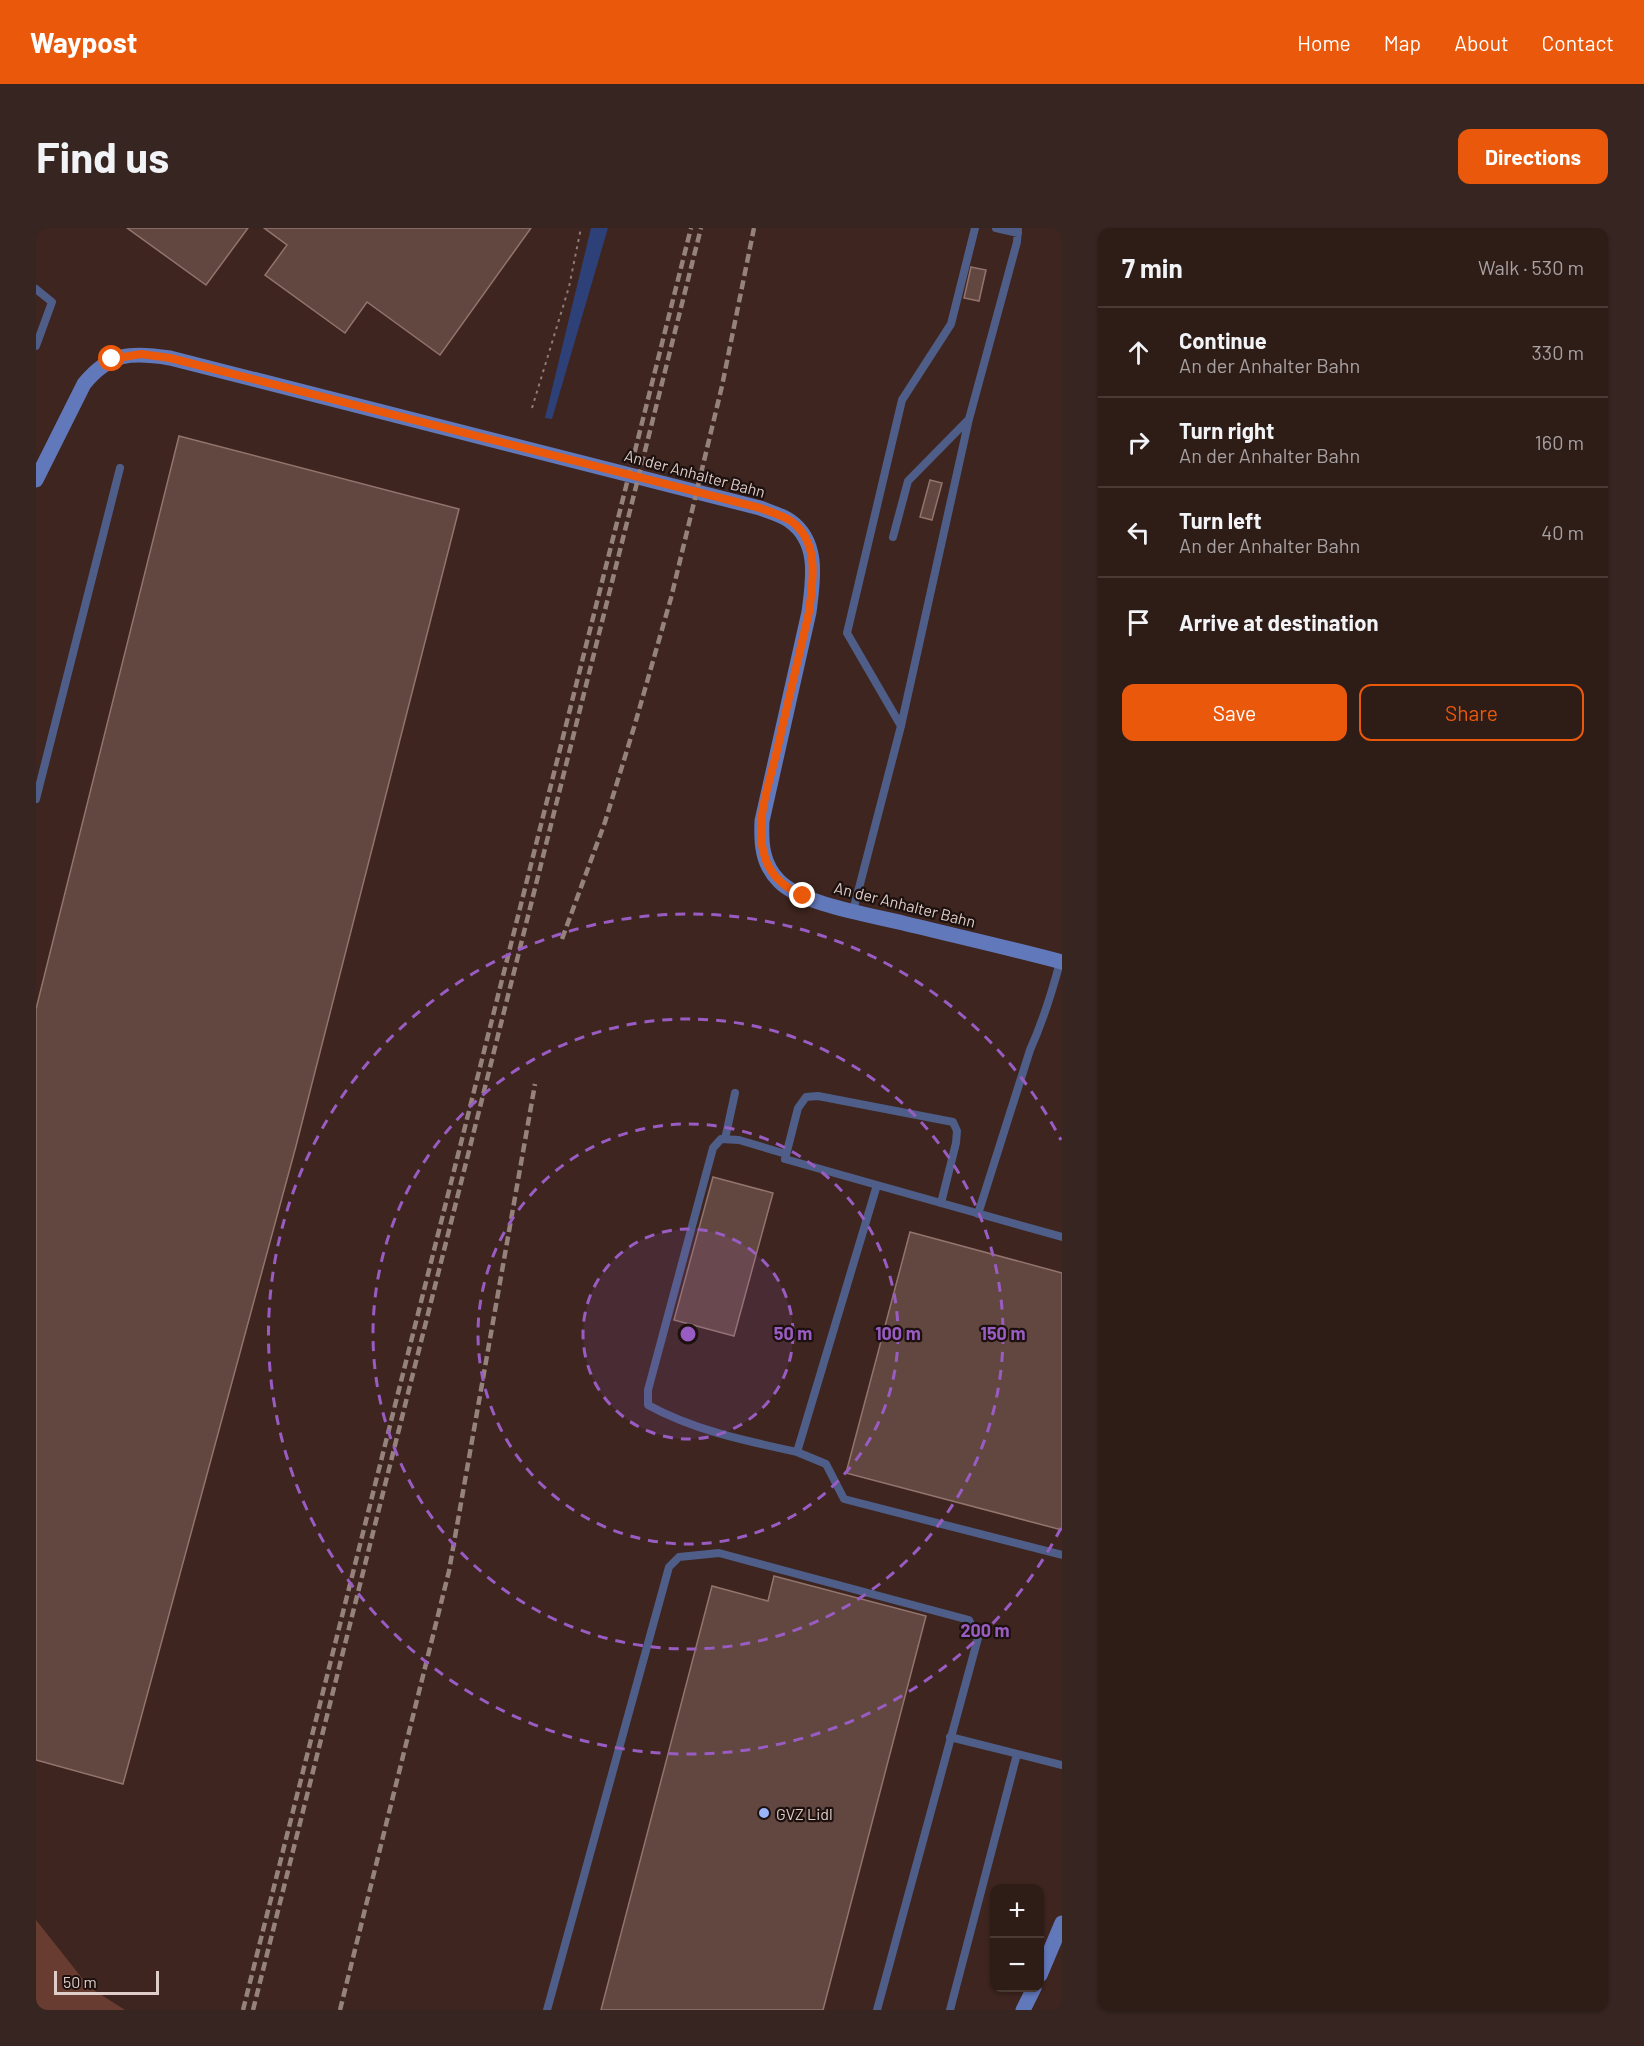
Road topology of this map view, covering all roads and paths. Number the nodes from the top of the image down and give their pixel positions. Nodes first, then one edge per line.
1 (581, 228) edge
2 (975, 228) edge
3 (996, 228) edge
4 (1018, 230) edge
5 (36, 290) edge
6 (36, 346) edge
7 (532, 408) dead end
8 (969, 419) junction
9 (120, 468) dead end
10 (38, 471) edge
11 (893, 537) dead end
12 (901, 726) junction
13 (36, 799) edge
14 (853, 911) junction
15 (1061, 962) edge
16 (735, 1093) dead end
17 (725, 1139) junction
18 (786, 1154) junction
19 (877, 1185) junction
20 (941, 1203) junction
21 (978, 1214) junction
22 (1062, 1237) edge
23 (796, 1452) junction
24 (1062, 1555) edge
25 (950, 1737) junction
26 (1017, 1754) junction
27 (1062, 1766) edge
28 (1062, 1923) edge
29 (1044, 1966) edge
30 (1032, 1992) edge
31 (547, 2010) edge
32 (877, 2010) edge
33 (950, 2010) edge
34 (1023, 2010) edge

1 - 7 path
2 - 12 lane
3 - 4 lane
4 - 8 lane
5 - 6 lane
8 - 11 lane
8 - 12 lane
9 - 13 lane
10 - 14 street, An der Anhalter Bahn
12 - 14 lane
14 - 15 street, An der Anhalter Bahn
15 - 21 lane
16 - 17 lane
17 - 18 lane
17 - 23 lane
18 - 19 lane
18 - 20 lane
19 - 20 lane
19 - 23 lane
20 - 21 lane
21 - 22 lane
23 - 24 lane
25 - 26 lane
25 - 31 lane
25 - 32 lane
26 - 27 lane
26 - 33 lane
28 - 29 street
30 - 34 street

